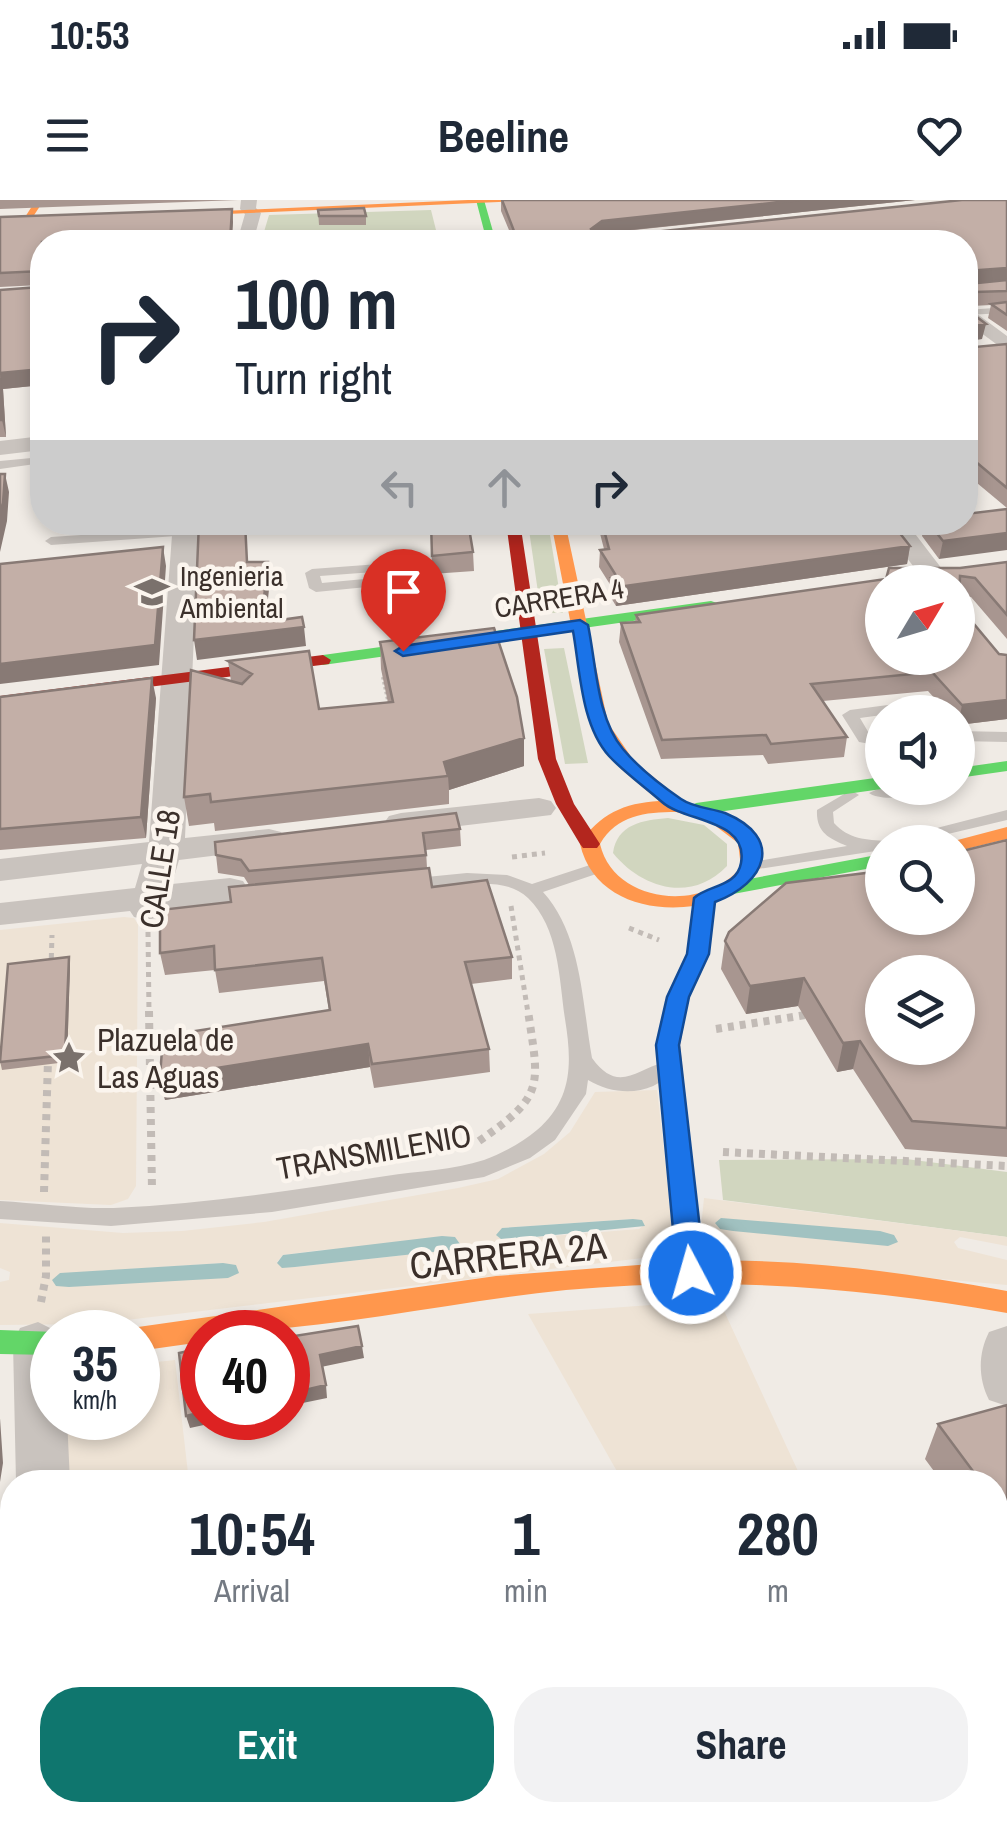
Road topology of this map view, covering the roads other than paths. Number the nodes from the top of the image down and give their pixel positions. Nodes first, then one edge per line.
1 (539, 200) edge
2 (481, 201) edge
3 (452, 202) edge
4 (250, 205) edge
5 (203, 206) edge
6 (40, 212) edge
7 (128, 215) edge
8 (0, 220) edge
9 (247, 230) edge
10 (458, 230) dead end
11 (489, 230) edge
12 (0, 264) edge
13 (1007, 310) edge
14 (978, 311) edge
15 (978, 322) edge
16 (1007, 347) edge
17 (979, 351) edge
18 (30, 444) edge
19 (0, 448) edge
20 (30, 461) edge
21 (0, 465) edge
22 (515, 535) edge
23 (561, 535) edge
24 (903, 535) edge
25 (51, 541) dead end
26 (181, 541) edge
27 (927, 565) edge
28 (382, 581) dead end
29 (735, 602) edge
30 (580, 625) junction
31 (530, 633) junction
32 (403, 651) junction
33 (188, 686) junction
34 (14, 695) edge
35 (865, 713) edge
36 (975, 737) edge
37 (1000, 738) edge
38 (865, 739) edge
39 (1007, 754) edge
40 (1007, 766) edge
41 (975, 770) edge
42 (1007, 777) edge
43 (975, 781) edge
44 (865, 785) edge
45 (865, 794) edge
46 (851, 796) junction
47 (539, 808) dead end
48 (694, 810) junction
49 (1007, 815) edge
50 (965, 825) edge
51 (376, 826) edge
52 (1007, 833) edge
53 (299, 835) edge
54 (975, 841) edge
55 (590, 844) junction
56 (865, 846) edge
57 (865, 853) edge
58 (865, 854) edge
59 (751, 867) junction
60 (596, 868) junction
61 (0, 870) edge
62 (158, 873) junction
63 (224, 878) edge
64 (392, 886) edge
65 (733, 888) junction
66 (531, 890) junction
67 (279, 896) edge
68 (704, 898) junction
69 (0, 914) edge
70 (0, 923) edge
71 (582, 1059) junction
72 (668, 1063) junction
73 (0, 1210) edge
74 (691, 1273) junction
75 (1007, 1302) edge
76 (160, 1335) edge
77 (1007, 1347) edge
78 (1007, 1384) edge
79 (38, 1440) edge
80 (41, 1470) edge

1 - 2 street
2 - 3 street
2 - 11 street
3 - 4 street
3 - 10 street
4 - 5 street
4 - 9 street
5 - 7 street
6 - 8 street
6 - 12 street
13 - 14 lane
15 - 16 street
16 - 17 street
18 - 19 street
20 - 21 lane
22 - 31 street
23 - 30 street
24 - 27 street
25 - 26 lane
26 - 33 street, CALLE 18
28 - 32 lane
29 - 30 street, CARRERA 4
30 - 31 street, CARRERA 4
30 - 48 street
31 - 32 street, CARRERA 4
31 - 55 street
32 - 33 street, CARRERA 4
33 - 34 street, CARRERA 4
33 - 62 street, CALLE 18
35 - 38 lane
36 - 37 lane
37 - 39 lane
40 - 41 street
42 - 43 lane
44 - 48 street
45 - 46 lane
46 - 48 lane
46 - 56 lane
47 - 51 street
48 - 55 street
48 - 59 street
49 - 50 lane
52 - 54 street
53 - 62 street
55 - 60 street
57 - 59 lane
58 - 65 street
59 - 65 street
60 - 66 lane
60 - 68 street
61 - 62 street
62 - 63 street
62 - 67 lane
62 - 69 street
62 - 70 lane
64 - 66 lane
65 - 68 street
66 - 71 lane, TRANSMILENIO
68 - 72 street
71 - 72 lane
71 - 73 lane, TRANSMILENIO
72 - 74 street
74 - 75 street, CARRERA 2A
74 - 76 street, CARRERA 2A
77 - 78 street
79 - 80 street

